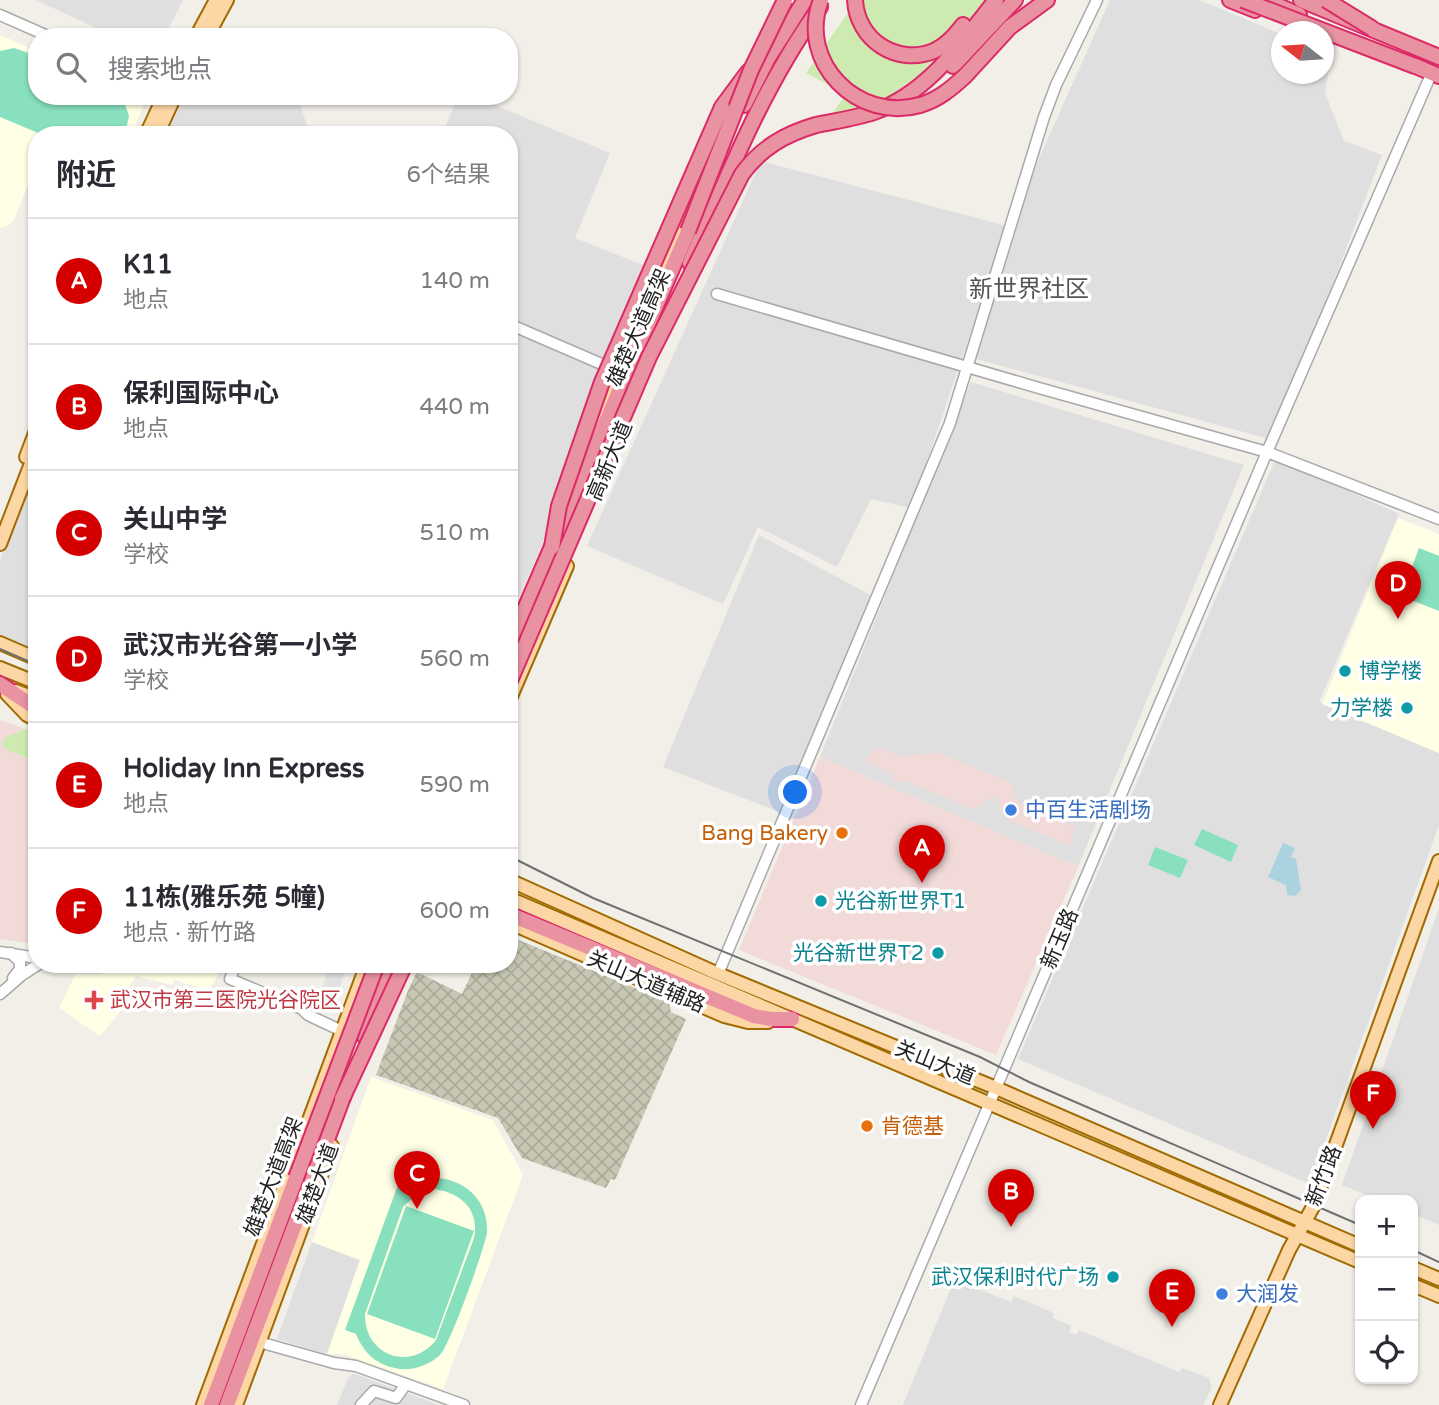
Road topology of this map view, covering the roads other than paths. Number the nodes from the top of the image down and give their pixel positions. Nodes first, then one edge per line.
1 (216, 0) edge
2 (227, 0) edge
3 (785, 0) edge
4 (792, 0) edge
5 (805, 0) edge
6 (826, 0) edge
7 (855, 0) edge
8 (984, 0) edge
9 (996, 0) edge
10 (1015, 0) edge
11 (1047, 0) edge
12 (1097, 0) edge
13 (1230, 0) edge
14 (1243, 0) edge
15 (1253, 0) edge
16 (1265, 0) edge
17 (1301, 0) edge
18 (1319, 0) edge
19 (1326, 0) edge
20 (0, 15) edge
21 (1281, 21) edge
22 (30, 28) edge
23 (201, 28) edge
24 (212, 28) edge
25 (1373, 29) junction
26 (1334, 40) edge
27 (1439, 50) edge
28 (761, 54) junction
29 (1439, 57) edge
30 (1415, 66) junction
31 (1436, 79) edge
32 (160, 105) edge
33 (171, 105) edge
34 (874, 112) junction
35 (150, 126) edge
36 (161, 126) edge
37 (688, 231) junction
38 (718, 295) dead end
39 (518, 328) edge
40 (649, 357) junction
41 (968, 366) junction
42 (617, 371) junction
43 (28, 451) edge
44 (1267, 452) junction
45 (28, 471) edge
46 (1439, 519) edge
47 (0, 523) edge
48 (0, 544) edge
49 (552, 547) junction
50 (518, 614) edge
51 (518, 625) edge
52 (0, 643) edge
53 (28, 655) edge
54 (518, 662) edge
55 (0, 667) edge
56 (28, 679) edge
57 (518, 680) edge
58 (0, 685) edge
59 (28, 696) edge
60 (28, 703) edge
61 (28, 716) edge
62 (1439, 861) edge
63 (518, 883) edge
64 (518, 902) edge
65 (518, 919) edge
66 (518, 926) edge
67 (0, 946) edge
68 (28, 950) edge
69 (5, 953) edge
70 (28, 957) edge
71 (28, 971) edge
72 (232, 973) edge
73 (364, 973) edge
74 (364, 973) edge
75 (374, 973) edge
76 (389, 973) edge
77 (399, 973) edge
78 (399, 973) edge
79 (718, 974) junction
80 (0, 992) edge
81 (792, 1019) junction
82 (342, 1031) junction
83 (996, 1088) junction
84 (342, 1099) junction
85 (990, 1104) junction
86 (296, 1178) junction
87 (1301, 1229) junction
88 (1355, 1245) edge
89 (1355, 1259) edge
90 (1418, 1270) edge
91 (1439, 1279) edge
92 (1418, 1287) edge
93 (1439, 1296) edge
94 (260, 1342) junction
95 (406, 1384) junction
96 (442, 1401) edge
97 (203, 1405) edge
98 (211, 1405) edge
99 (227, 1405) edge
100 (236, 1405) edge
101 (361, 1405) edge
102 (464, 1405) edge
103 (861, 1405) edge
104 (1220, 1405) edge

1 - 23 main road
2 - 24 main road
3 - 37 highway, bridge
4 - 28 main road, 高新大道
5 - 37 highway, 雄楚大道高架, bridge
6 - 11 highway, bridge
6 - 40 highway, 雄楚大道高架, bridge
6 - 57 main road, 高新大道
7 - 8 highway
9 - 34 highway, bridge
10 - 34 highway, bridge
12 - 41 street
13 - 21 highway
14 - 30 highway, bridge
15 - 31 main road
16 - 30 highway, bridge
17 - 25 highway, bridge
18 - 27 main road
19 - 25 highway, bridge
20 - 22 street
25 - 29 highway
26 - 30 highway, bridge
28 - 42 main road, 高新大道
28 - 49 highway, bridge
30 - 31 highway
31 - 44 street, 新玉路
32 - 35 main road
33 - 36 main road
34 - 40 highway, bridge
37 - 49 highway, 雄楚大道高架, bridge
38 - 41 street
39 - 42 street
40 - 54 highway, 雄楚大道高架, bridge
41 - 44 street
41 - 79 street
42 - 50 main road, 高新大道
43 - 47 main road
44 - 46 street
44 - 83 street, 新玉路
45 - 48 main road
49 - 51 highway, 雄楚大道高架
52 - 53 main road
55 - 56 main road
58 - 59 main road
58 - 60 highway
58 - 61 main road
62 - 87 main road, 新竹路
63 - 79 main road, 关山大道
64 - 81 main road, 关山大道
65 - 81 highway
66 - 81 main road, 关山大道辅路
67 - 68 street
69 - 70 street
69 - 80 street
71 - 80 street
72 - 82 street
73 - 82 main road, 雄楚大道
74 - 86 highway, bridge
75 - 86 highway, 雄楚大道高架, bridge
76 - 84 highway, 雄楚大道高架, bridge
77 - 84 highway, bridge
78 - 94 main road, 雄楚大道
79 - 83 main road, 关山大道
81 - 85 main road, 关山大道
82 - 97 main road, 雄楚大道
83 - 85 street, 新玉路
83 - 87 main road, 关山大道
84 - 99 highway, 雄楚大道高架
85 - 87 main road, 关山大道
85 - 103 street, 新玉路
86 - 98 highway, 雄楚大道高架
87 - 88 main road, 关山大道
87 - 89 main road, 关山大道
87 - 104 main road, 新竹路
90 - 91 main road
92 - 93 main road
94 - 95 street
94 - 100 main road, 雄楚大道
95 - 96 street
95 - 101 street
96 - 102 street

